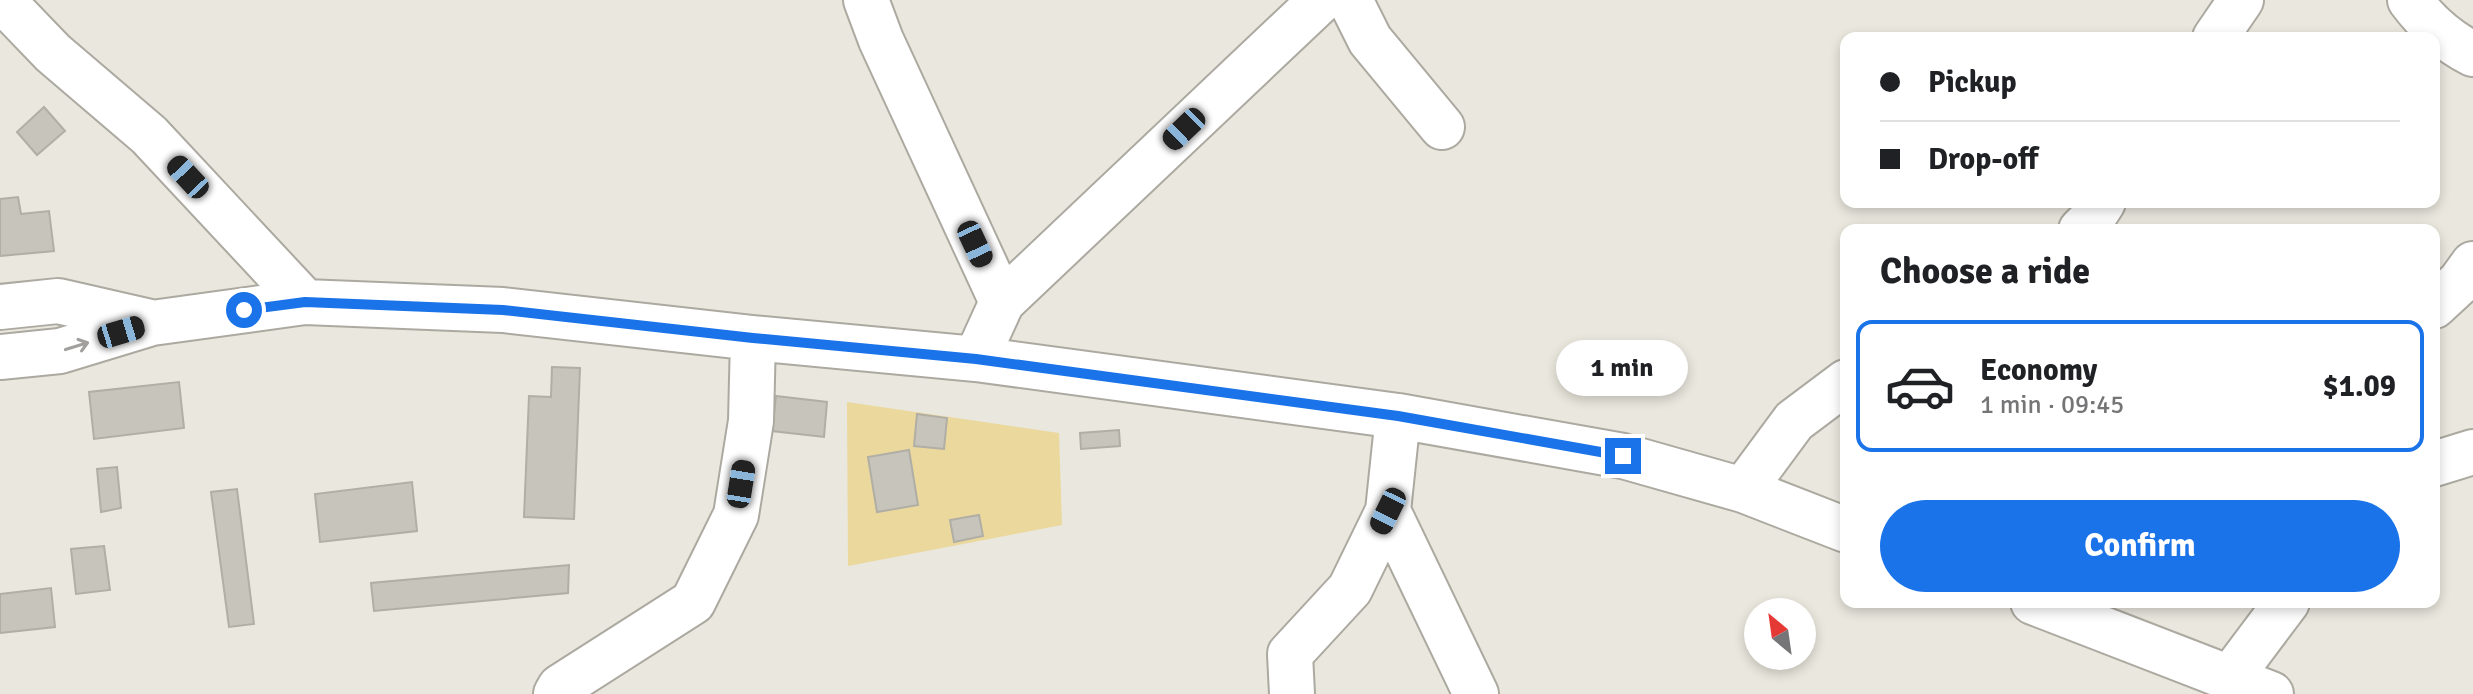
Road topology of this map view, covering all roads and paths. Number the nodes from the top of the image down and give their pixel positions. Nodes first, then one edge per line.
1 (2, 0) edge
2 (866, 0) edge
3 (1321, 0) edge
4 (1350, 0) edge
5 (2241, 0) edge
6 (2410, 0) edge
7 (2219, 32) edge
8 (2473, 54) edge
9 (1442, 127) dead end
10 (2099, 208) edge
11 (2087, 224) edge
12 (2473, 264) edge
13 (2440, 300) edge
14 (305, 302) junction
15 (1002, 302) junction
16 (0, 307) edge
17 (152, 323) junction
18 (753, 338) junction
19 (0, 357) edge
20 (976, 359) junction
21 (1840, 386) edge
22 (1398, 416) junction
23 (1794, 421) junction
24 (1840, 424) edge
25 (2473, 452) edge
26 (2440, 462) edge
27 (1743, 490) junction
28 (1388, 511) junction
29 (1840, 528) edge
30 (2049, 608) edge
31 (2282, 608) edge
32 (2230, 678) junction
33 (556, 694) edge
34 (1292, 694) edge
35 (1476, 694) edge
36 (2271, 694) edge

1 - 14 street
2 - 15 street
3 - 15 street
4 - 9 street
5 - 7 street
6 - 8 street
10 - 11 street
12 - 13 street
14 - 17 street
14 - 18 street
15 - 20 street
16 - 17 street
19 -> 17 street
18 - 20 street
18 - 33 street
20 - 22 street
21 - 23 street
22 - 27 street
22 - 28 street
23 - 24 street
23 - 27 street
25 - 26 street
27 - 29 street
28 - 34 street
28 - 35 street
30 - 32 street
31 - 32 street
32 - 36 street

